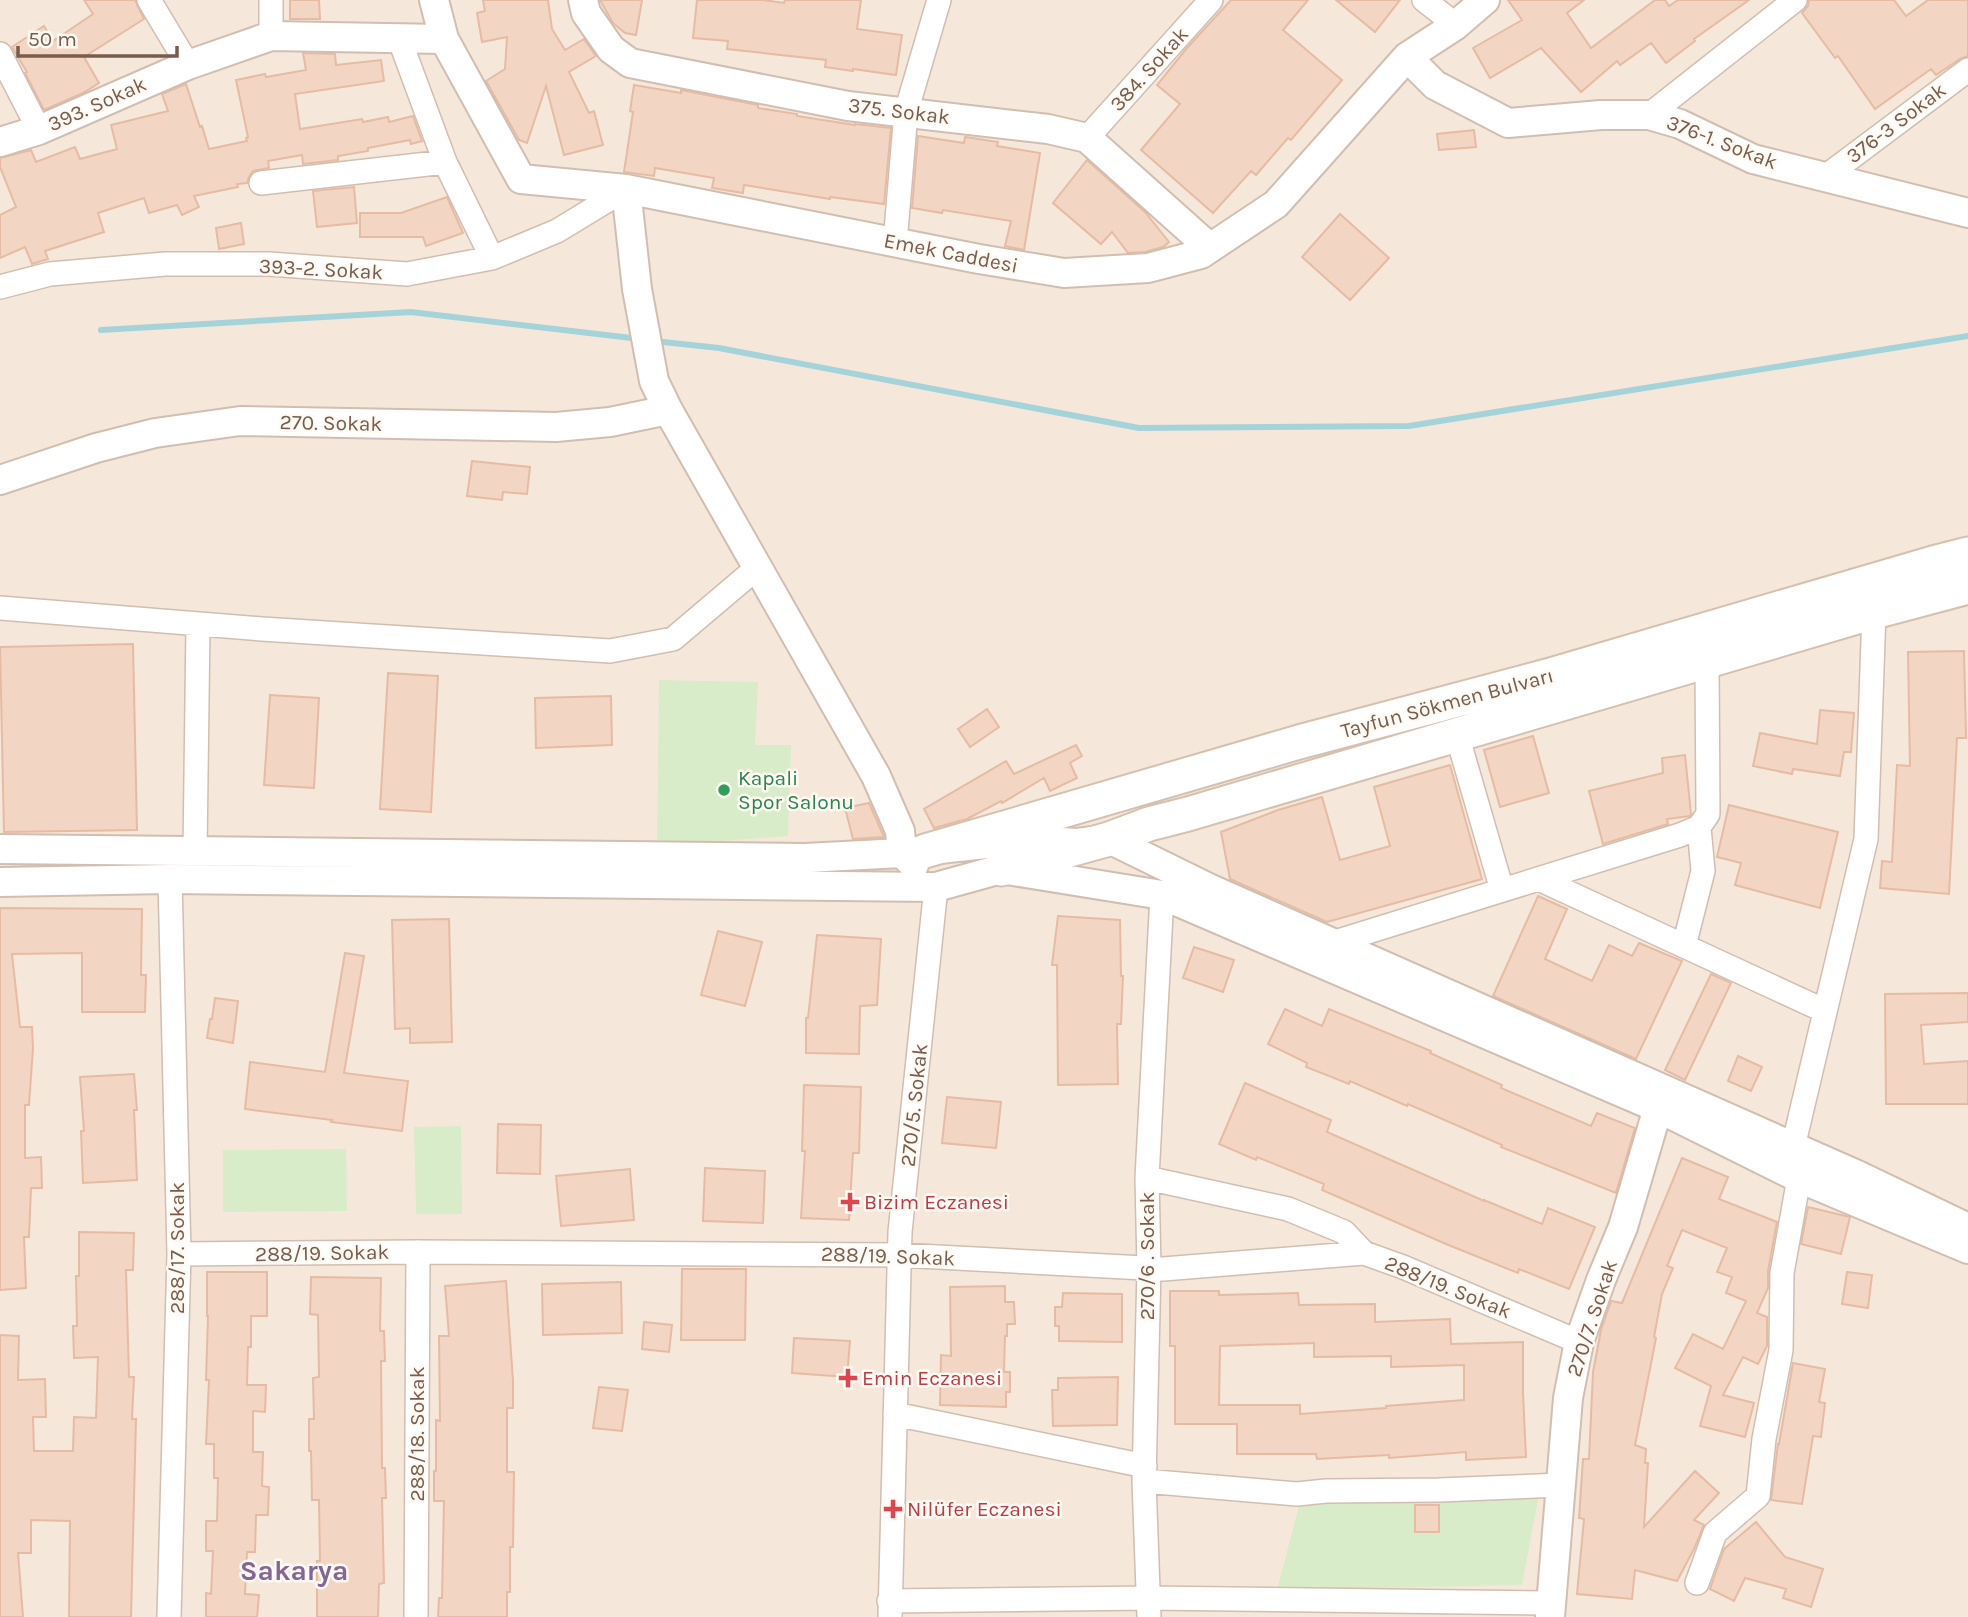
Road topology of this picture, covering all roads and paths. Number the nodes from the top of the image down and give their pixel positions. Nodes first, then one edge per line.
1 (149, 0) edge
2 (271, 0) edge
3 (434, 0) edge
4 (583, 0) edge
5 (939, 0) edge
6 (1210, 0) edge
7 (1424, 0) edge
8 (1485, 0) edge
9 (1795, 0) edge
10 (1456, 25) junction
11 (271, 36) junction
12 (399, 38) junction
13 (444, 39) junction
14 (0, 54) edge
15 (1407, 57) junction
16 (188, 65) junction
17 (1968, 70) edge
18 (906, 113) junction
19 (1650, 114) junction
20 (39, 130) junction
21 (1087, 138) junction
22 (0, 142) edge
23 (445, 162) junction
24 (1825, 177) junction
25 (261, 183) dead end
26 (626, 189) junction
27 (1968, 213) edge
28 (895, 243) junction
29 (1210, 248) junction
30 (492, 258) junction
31 (0, 287) edge
32 (668, 410) junction
33 (0, 480) edge
34 (1968, 554) edge
35 (758, 567) junction
36 (1968, 587) edge
37 (0, 608) edge
38 (1874, 612) junction
39 (198, 624) junction
40 (1707, 662) junction
41 (1457, 735) junction
42 (1699, 827) junction
43 (1109, 839) junction
44 (0, 849) edge
45 (195, 852) junction
46 (913, 852) junction
47 (1001, 869) junction
48 (170, 879) junction
49 (1539, 879) junction
50 (0, 882) edge
51 (936, 887) junction
52 (1502, 890) junction
53 (1162, 895) junction
54 (1332, 943) junction
55 (1684, 946) junction
56 (1825, 1011) junction
57 (1658, 1108) junction
58 (1793, 1147) junction
59 (1147, 1178) junction
60 (1800, 1178) junction
61 (1968, 1228) edge
62 (1968, 1249) edge
63 (418, 1252) junction
64 (1364, 1253) junction
65 (179, 1254) junction
66 (900, 1255) junction
67 (1149, 1268) junction
68 (1579, 1342) junction
69 (895, 1414) junction
70 (1144, 1474) junction
71 (1561, 1485) junction
72 (1696, 1583) dead end
73 (1149, 1607) edge
74 (889, 1609) edge
75 (1550, 1610) edge
76 (169, 1617) edge
77 (416, 1617) edge

1 - 16 street
2 - 11 street
3 - 13 street, Emek Caddesi
4 - 18 street, 375. Sokak
5 - 18 street
6 - 21 street, 384. Sokak
7 - 10 street
8 - 10 street, Emek Caddesi
9 - 19 street
10 - 15 street, Emek Caddesi
11 - 12 street, 393. Sokak
11 - 16 street, 393. Sokak
12 - 13 street, 393. Sokak
12 - 23 street
13 - 26 street, Emek Caddesi
14 - 20 street
15 - 19 street, 376-1. Sokak
15 - 29 street, Emek Caddesi
16 - 20 street, 393. Sokak
17 - 24 street, 376-3 Sokak
18 - 21 street, 375. Sokak
18 - 28 street
19 - 24 street, 376-1. Sokak
20 - 22 street, 393. Sokak
21 - 29 street, 375. Sokak
23 - 25 street
23 - 30 street
24 - 27 street, 376-1. Sokak
26 - 28 street, Emek Caddesi
26 - 30 street, 393-2. Sokak
26 - 32 street
28 - 29 street, Emek Caddesi
30 - 31 street, 393-2. Sokak
32 - 33 street, 270. Sokak
32 - 35 street
34 - 46 main road, Tayfun Sökmen Bulvarı
35 - 39 street
35 - 46 street
36 - 38 main road, Tayfun Sökmen Bulvarı
37 - 39 street
38 - 40 main road, Tayfun Sökmen Bulvarı
38 - 56 street
39 - 45 street
40 - 41 main road, Tayfun Sökmen Bulvarı
40 - 42 street
41 - 43 main road, Tayfun Sökmen Bulvarı
41 - 52 street
42 - 49 street
42 - 55 street
43 - 46 street
43 - 47 main road, Tayfun Sökmen Bulvarı
43 - 54 street
44 - 45 street
45 - 46 street
46 - 51 street
47 - 51 street
47 - 53 street
48 - 50 street
48 - 51 street
48 - 65 street, 288/17. Sokak
49 - 52 street
49 - 55 street
51 - 66 street, 270/5. Sokak
52 - 54 street
53 - 57 street
53 - 59 street, 270/6 . Sokak
54 - 58 street
55 - 56 street
56 - 58 street
57 - 60 street
57 - 68 street, 270/7. Sokak
58 - 61 street
59 - 64 street
59 - 67 street, 270/6 . Sokak
60 - 62 street
60 - 72 street
63 - 65 street, 288/19. Sokak
63 - 66 street, 288/19. Sokak
63 - 77 street, 288/18. Sokak
64 - 67 street, 288/19. Sokak
64 - 68 street, 288/19. Sokak
65 - 76 street, 288/17. Sokak
66 - 67 street, 288/19. Sokak
66 - 69 street, 270/5. Sokak
67 - 70 street, 270/6 . Sokak
68 - 71 street, 270/7. Sokak
69 - 70 street
69 - 74 street, 270/5. Sokak
70 - 71 street
70 - 73 street, 270/6 . Sokak
71 - 75 street, 270/7. Sokak
73 - 74 street
73 - 75 street

